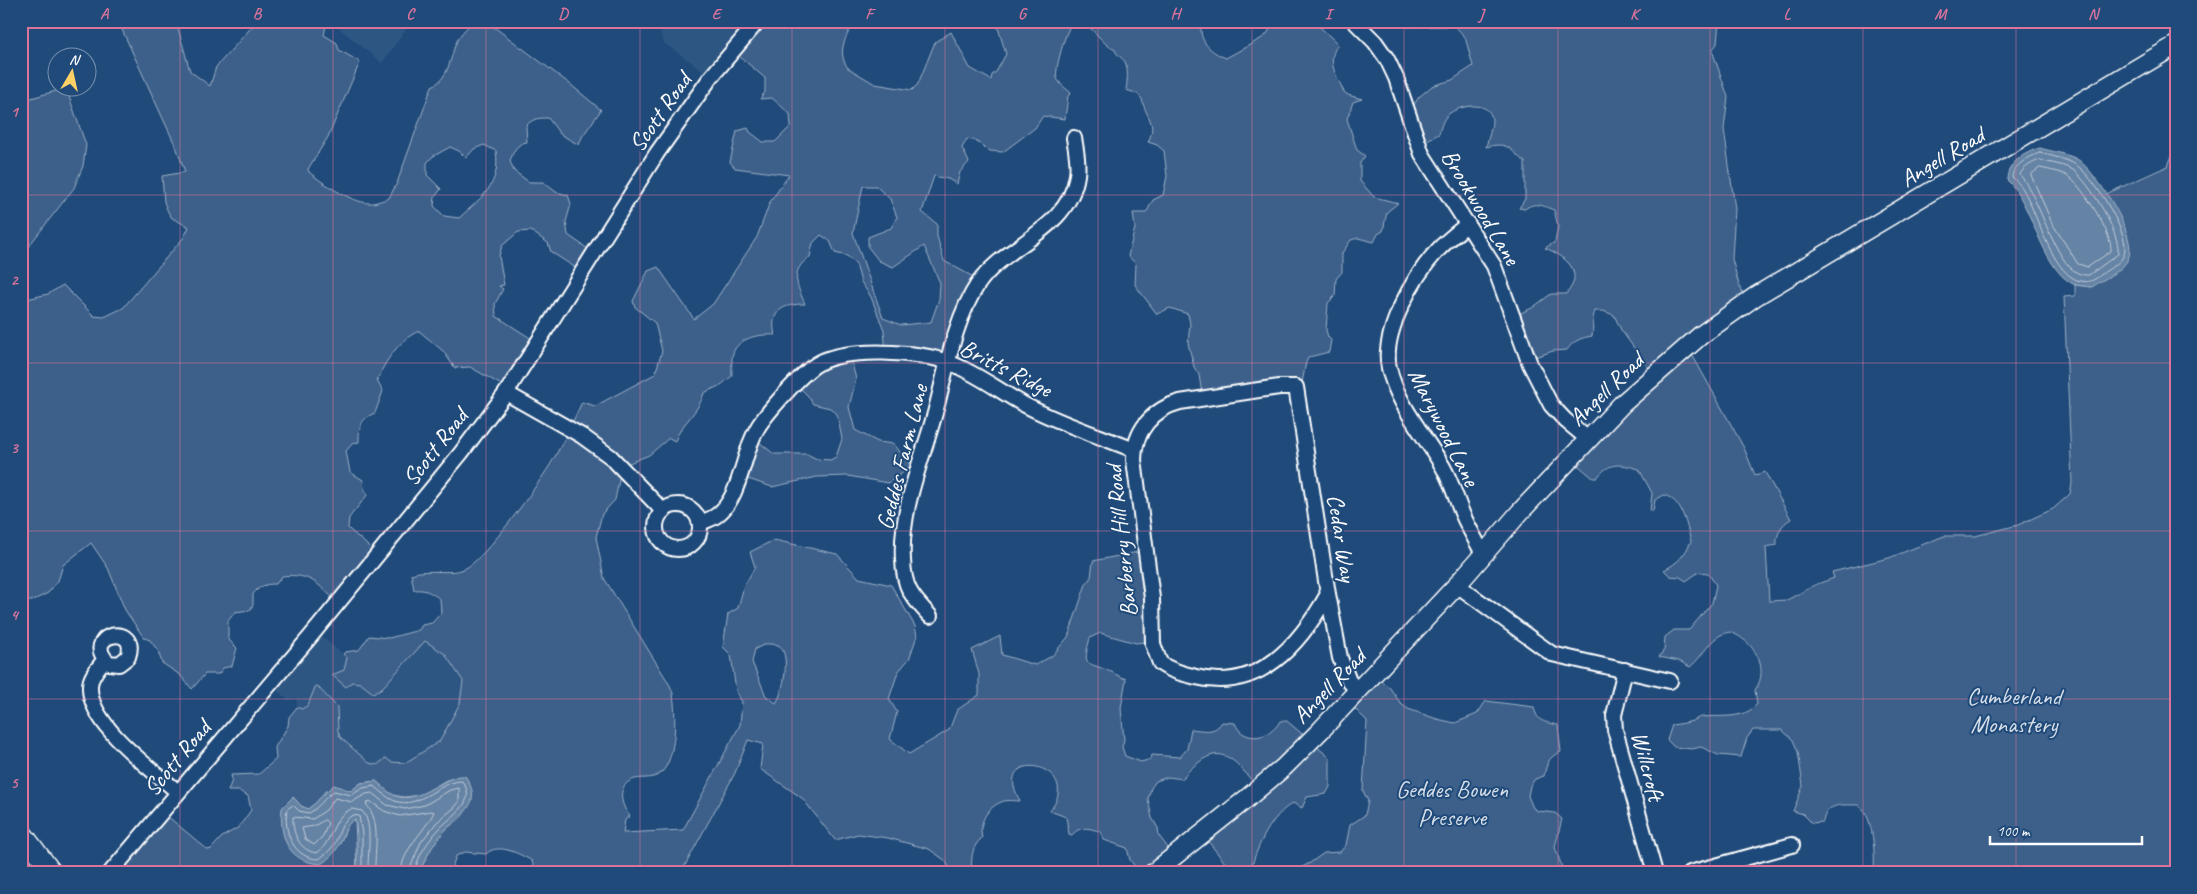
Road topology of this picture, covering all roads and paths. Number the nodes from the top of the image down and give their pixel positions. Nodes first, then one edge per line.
1 (758, 21) edge
2 (1354, 21) edge
3 (2176, 45) edge
4 (1074, 138) dead end
5 (1468, 224) junction
6 (948, 362) junction
7 (1296, 387) joint
8 (506, 393) junction
9 (1588, 439) junction
10 (1134, 450) junction
11 (663, 511) junction
12 (700, 523) junction
13 (1483, 554) junction
14 (1457, 585) junction
15 (1328, 594) junction
16 (930, 616) dead end
17 (105, 659) dead end
18 (1625, 670) junction
19 (1670, 681) dead end
20 (1358, 691) junction
21 (178, 792) junction
22 (21, 831) edge
23 (1792, 845) dead end
24 (53, 873) edge
25 (110, 873) edge
26 (1153, 873) edge
27 (1655, 873) edge
28 (1690, 873) edge

1 - 8 street, Scott Road
2 - 5 street, Brookwood Lane
3 - 9 main road, Angell Road
4 - 6 street, Geddes Farm Lane
5 - 9 street, Brookwood Lane
5 - 13 street, Marywood Lane
6 - 10 street, Britts Ridge
6 - 12 street, Britts Ridge
6 - 16 street, Geddes Farm Lane
7 - 10 street, Barberry Hill Road
7 - 15 street, Cedar Way
8 - 11 street
8 - 21 street, Scott Road
9 - 13 main road, Angell Road
10 - 15 street, Barberry Hill Road
11 - 12 street
11 - 12 street
13 - 14 main road, Angell Road
14 - 18 street
14 - 20 main road, Angell Road
15 - 20 street, Cedar Way
17 - 21 street
18 - 19 street
18 - 27 street, Willcroft
20 - 26 main road, Angell Road
21 - 25 street, Scott Road
22 - 24 main road
23 - 28 street

